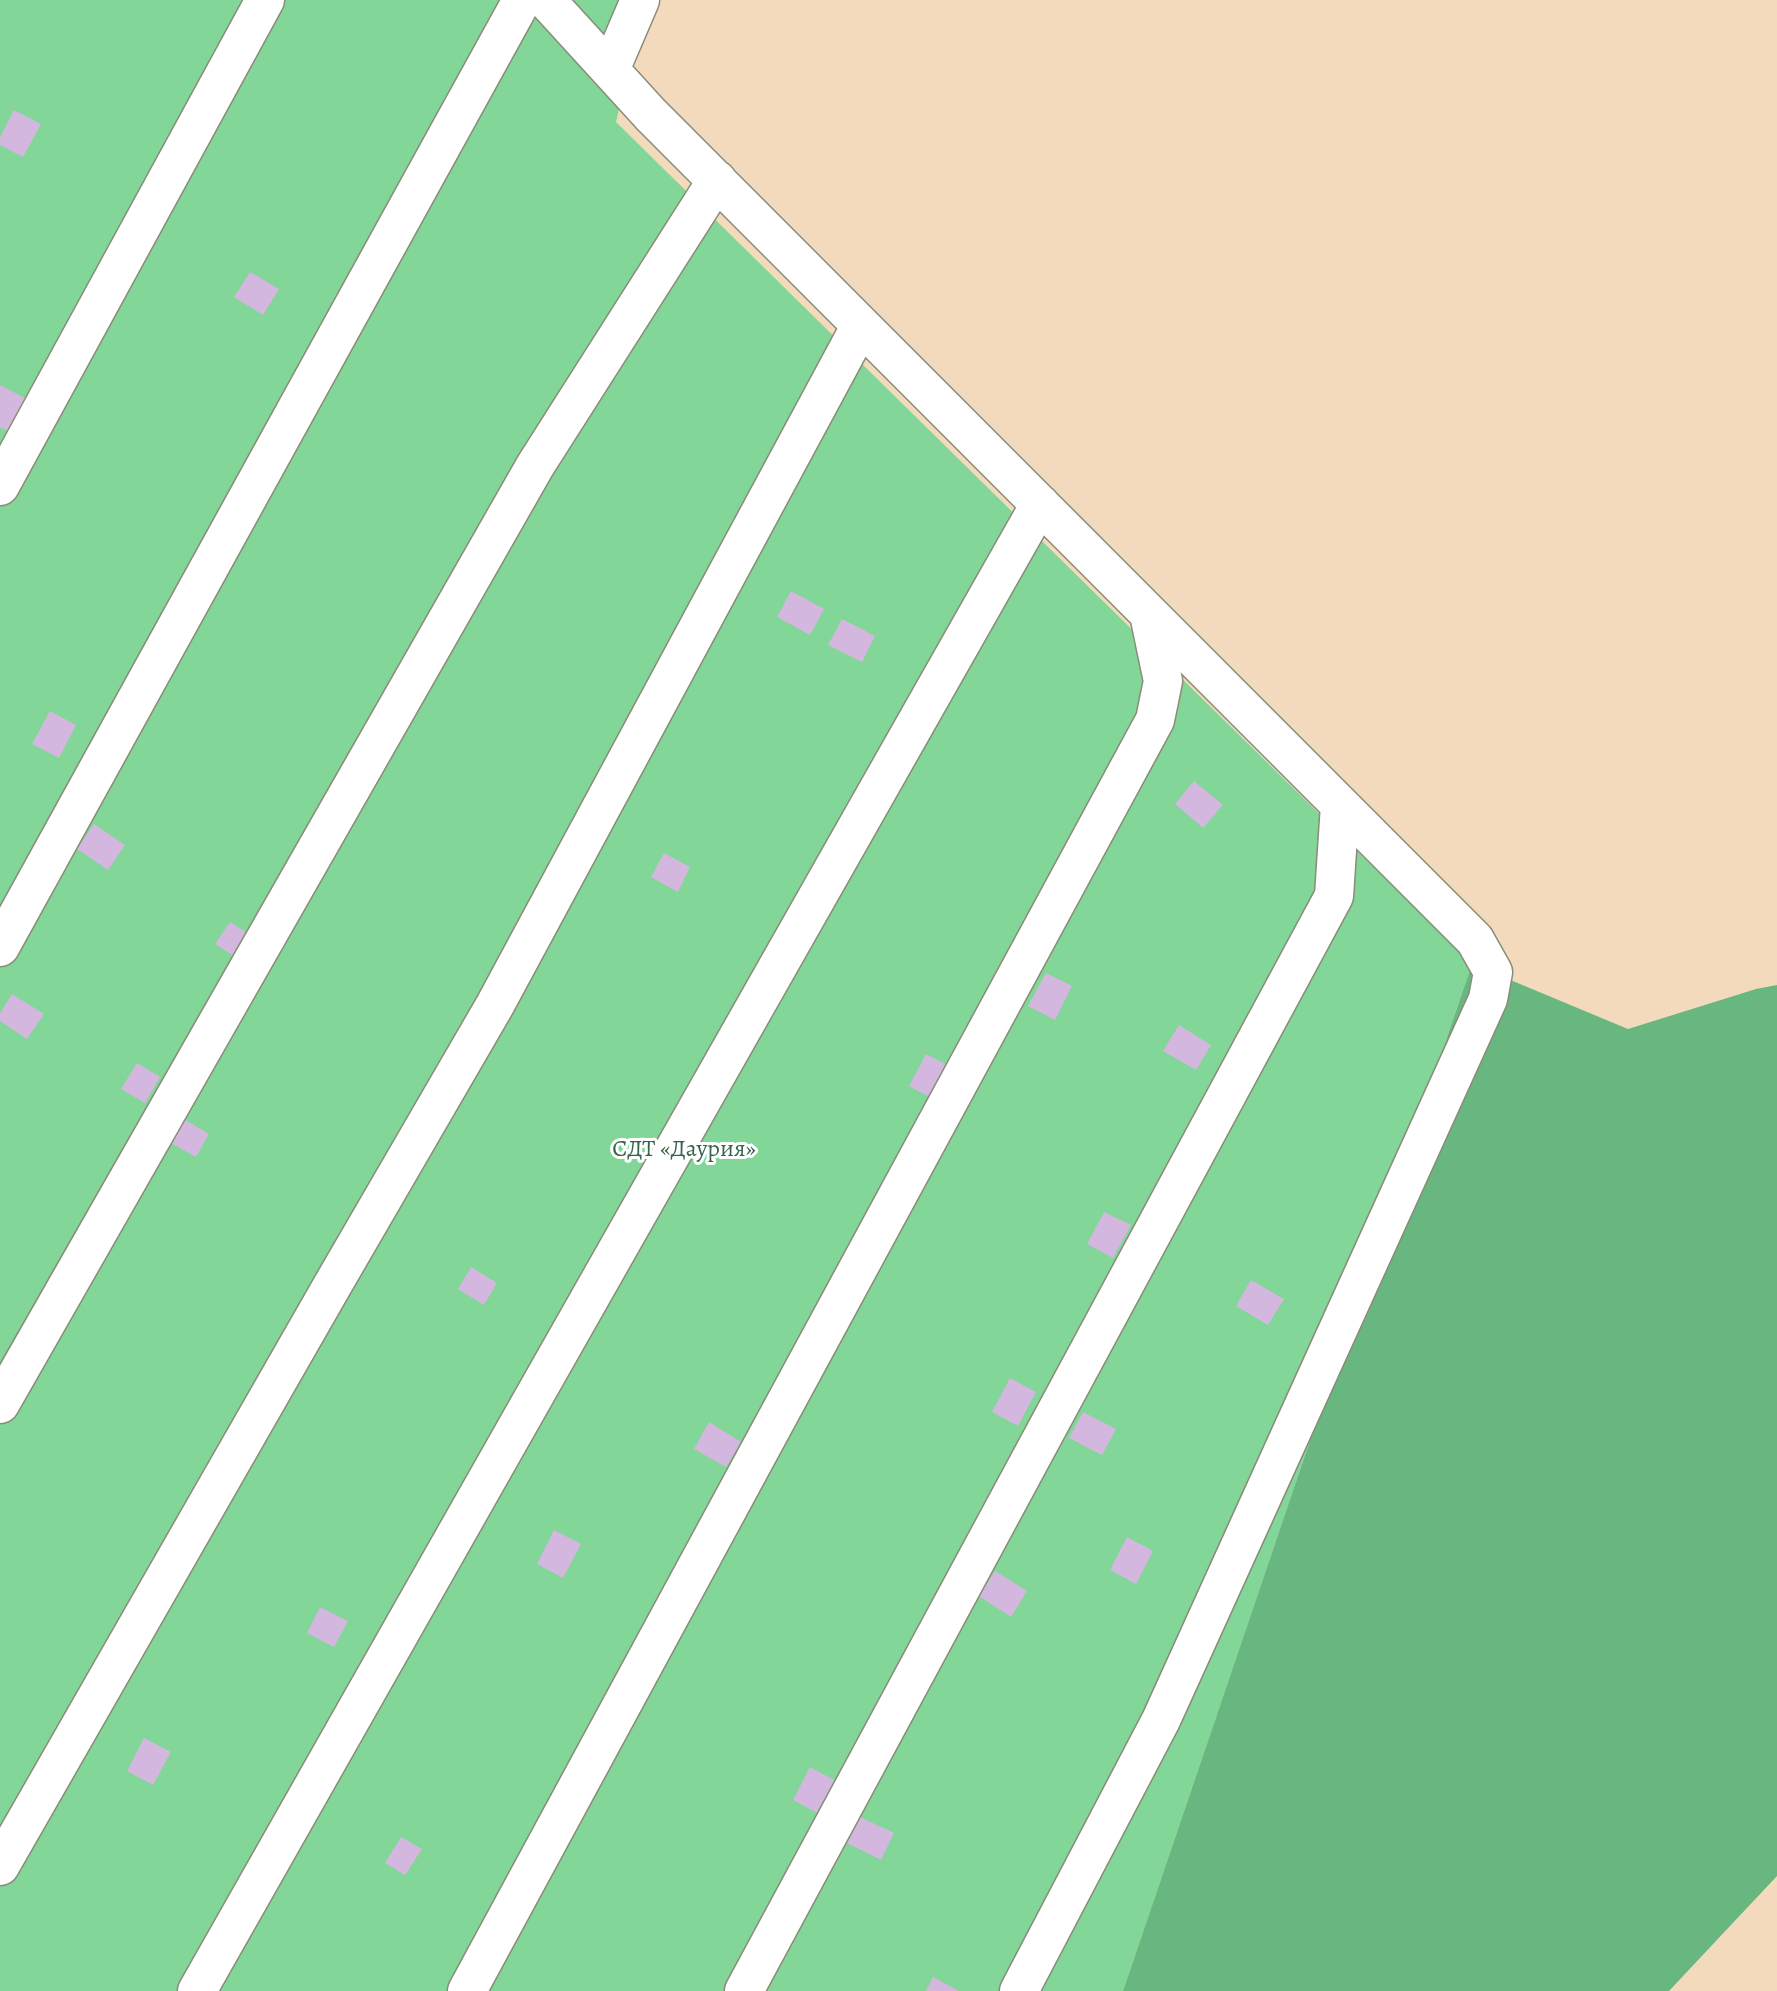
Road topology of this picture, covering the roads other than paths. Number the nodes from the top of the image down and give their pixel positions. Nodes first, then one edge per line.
1 (265, 0) edge
2 (522, 0) edge
3 (546, 0) edge
4 (640, 0) edge
5 (610, 70) junction
6 (717, 180) junction
7 (861, 325) junction
8 (0, 486) edge
9 (1040, 504) junction
10 (1149, 614) junction
11 (1340, 805) junction
12 (0, 947) edge
13 (0, 1404) edge
14 (0, 1866) edge
15 (197, 1991) edge
16 (467, 1991) edge
17 (744, 1991) edge
18 (1019, 1991) edge

1 - 8 lane
2 - 12 lane
3 - 5 lane
4 - 5 lane
5 - 6 lane
6 - 7 lane
6 - 13 lane
7 - 9 lane
7 - 14 lane
9 - 10 lane
9 - 15 lane
10 - 11 lane
10 - 16 lane
11 - 17 lane
11 - 18 lane

